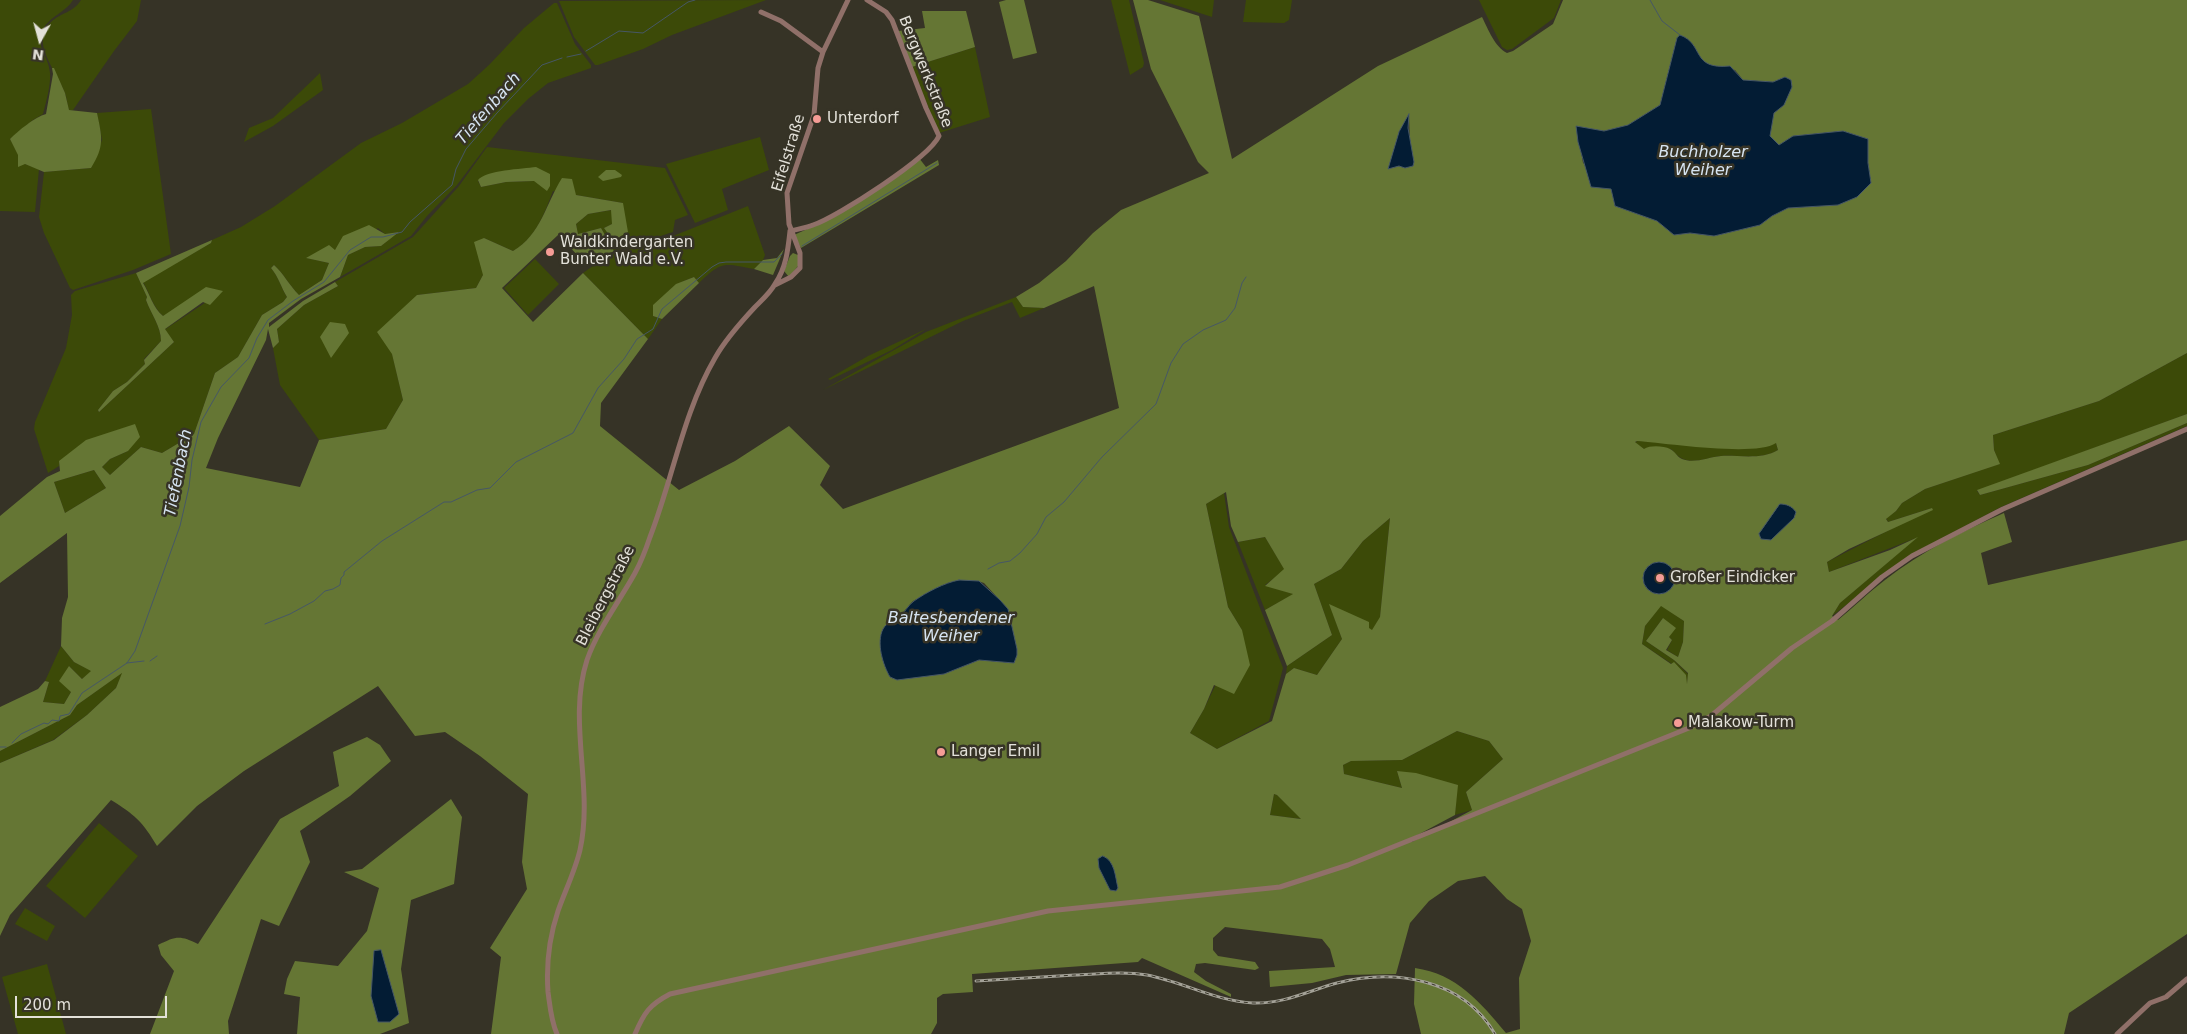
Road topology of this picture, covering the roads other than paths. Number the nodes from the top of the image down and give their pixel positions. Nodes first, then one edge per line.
1 (848, 0) edge
2 (866, 0) edge
3 (761, 12) dead end
4 (823, 52) junction
5 (790, 231) junction
6 (788, 252) junction
7 (800, 253) junction
8 (783, 270) junction
9 (786, 280) junction
10 (774, 286) junction
11 (2187, 429) edge
12 (2187, 979) edge
13 (557, 1034) edge
14 (635, 1034) edge
15 (2117, 1034) edge

1 - 4 street, Eifelstraße
2 - 5 street, Bergwerkstraße
3 - 4 street
4 - 5 street, Eifelstraße
5 - 6 street, Bleibergstraße
5 - 7 street
6 - 7 street
6 - 8 street, Bleibergstraße
7 - 9 street, Bleibergstraße
8 - 9 street
8 - 10 street, Bleibergstraße
9 - 10 street, Bleibergstraße
10 - 13 street, Bleibergstraße
11 - 14 street
12 - 15 street

